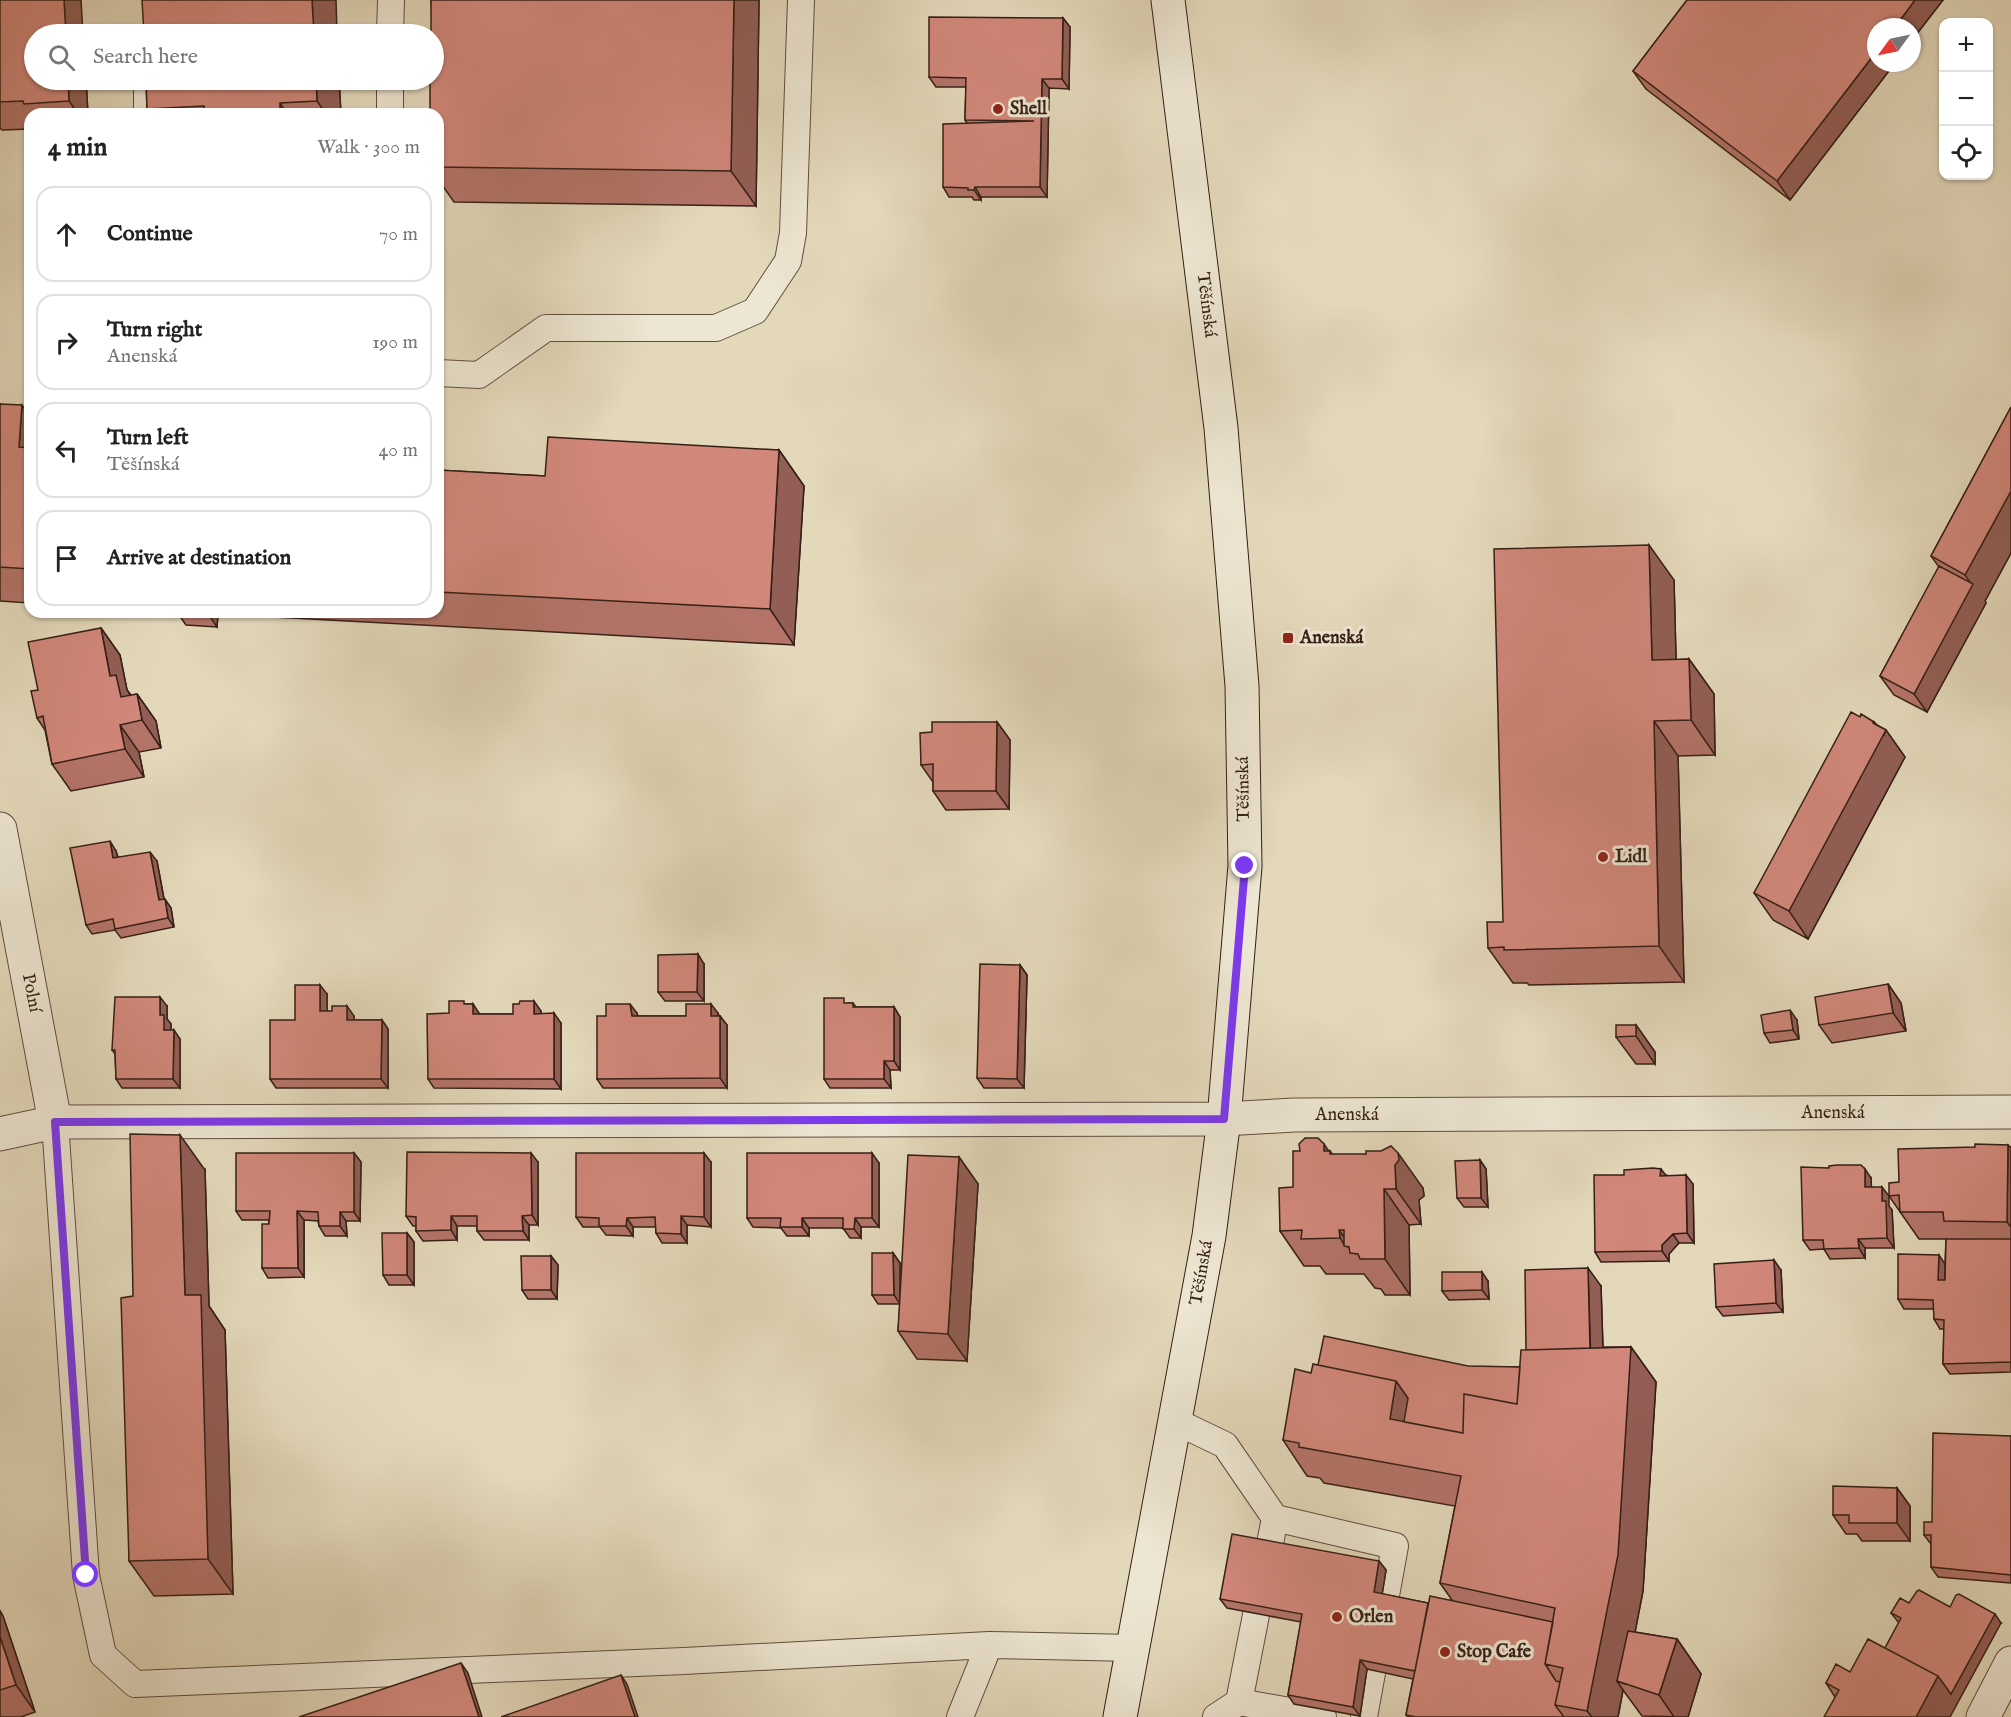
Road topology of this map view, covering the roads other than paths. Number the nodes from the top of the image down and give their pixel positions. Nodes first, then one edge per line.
1 (391, 0) edge
2 (801, 0) edge
3 (1168, 0) edge
4 (390, 24) edge
5 (147, 90) edge
6 (390, 90) edge
7 (147, 108) edge
8 (390, 108) edge
9 (444, 373) edge
10 (0, 829) edge
11 (2011, 1112) edge
12 (1224, 1119) junction
13 (55, 1122) junction
14 (0, 1134) edge
15 (1175, 1421) junction
16 (1275, 1518) junction
17 (989, 1645) junction
18 (1134, 1648) junction
19 (2011, 1663) edge
20 (1239, 1702) junction
21 (960, 1717) edge
22 (1120, 1717) edge
23 (1216, 1717) edge
24 (1323, 1717) edge
25 (1364, 1717) edge
26 (1983, 1717) edge

1 - 4 lane
2 - 9 lane
3 - 12 street, Těšínská
5 - 7 lane
6 - 8 lane
10 - 13 street, Polní
11 - 12 street, Anenská
12 - 13 street, Anenská
12 - 15 street, Těšínská
13 - 14 street, Anenská
13 - 17 lane
15 - 16 lane
15 - 18 street, Těšínská
16 - 20 lane
16 - 25 lane
17 - 18 lane
17 - 21 lane
18 - 22 street, Těšínská
19 - 26 street
20 - 23 lane
20 - 24 lane

